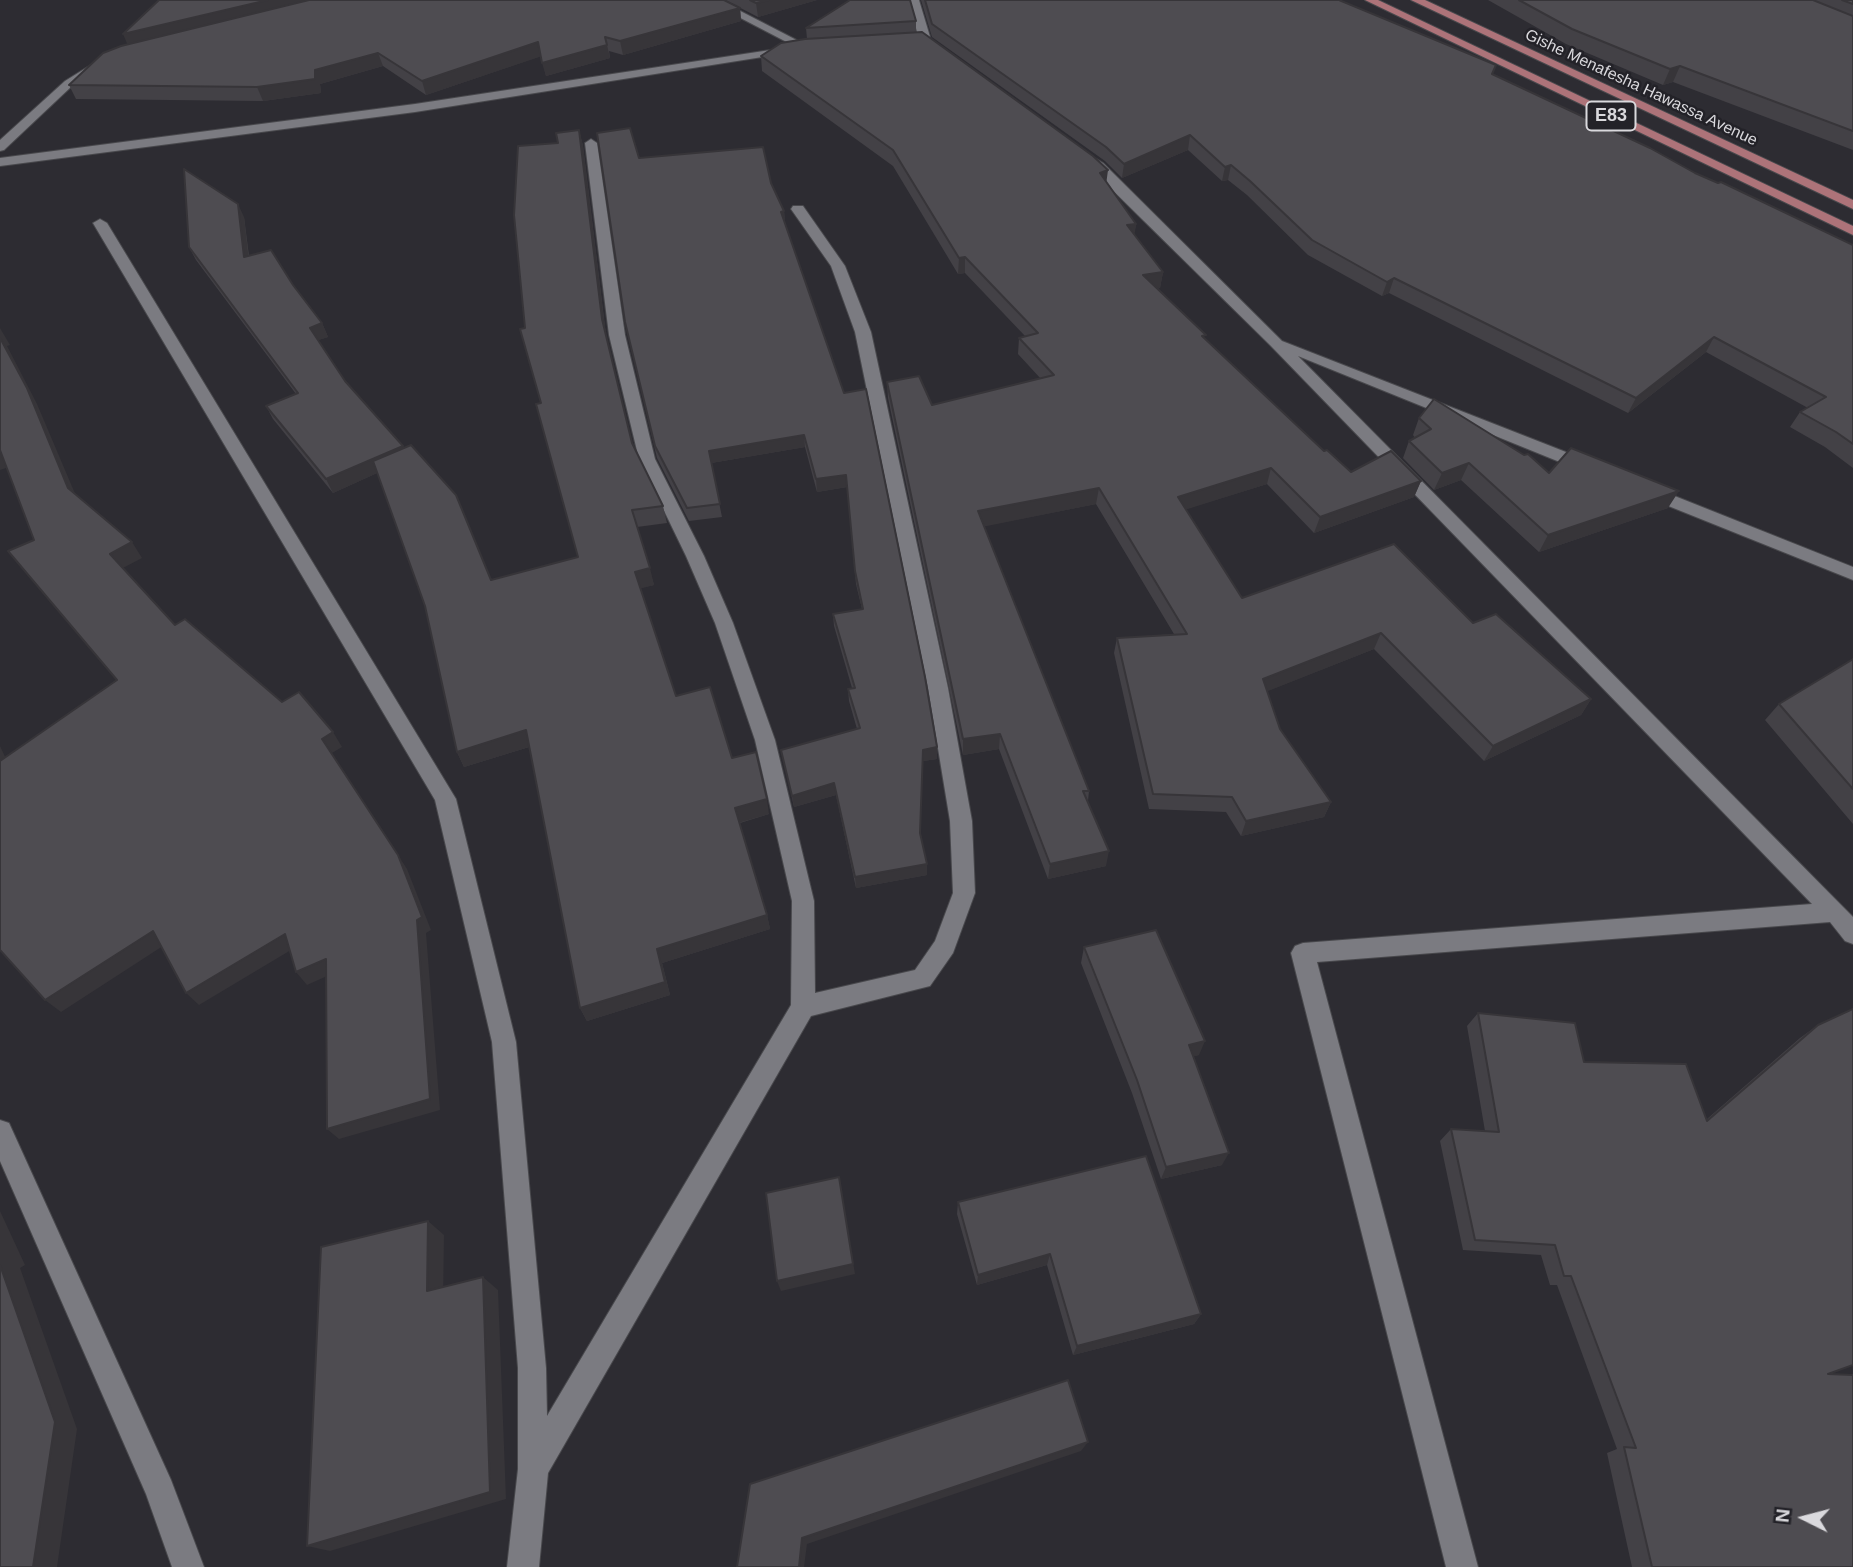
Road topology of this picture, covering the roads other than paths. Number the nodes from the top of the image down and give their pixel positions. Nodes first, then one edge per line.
1 (711, 0) edge
2 (914, 0) edge
3 (1370, 0) edge
4 (1416, 0) edge
5 (924, 43) edge
6 (114, 59) edge
7 (591, 143) dead end
8 (0, 147) edge
9 (1076, 150) edge
10 (0, 162) edge
11 (1853, 205) edge
12 (797, 209) dead end
13 (100, 223) dead end
14 (1853, 231) edge
15 (1275, 342) junction
16 (1609, 476) edge
17 (1635, 486) edge
18 (1853, 573) edge
19 (1835, 912) junction
20 (1853, 934) edge
21 (803, 1007) junction
22 (0, 1132) edge
23 (533, 1469) junction
24 (188, 1567) edge
25 (523, 1567) edge
26 (1462, 1567) edge

1 - 10 street
2 - 5 street
3 - 14 main road, Gishe Menafesha Hawassa Avenue / E83
4 - 11 main road, Gishe Menafesha Hawassa Avenue / E83
6 - 8 street
7 - 21 street
9 - 15 street
12 - 21 street
13 - 23 street
15 - 16 street
15 - 19 street
17 - 18 street
19 - 20 street
19 - 26 street
21 - 23 street
22 - 24 street
23 - 25 street

